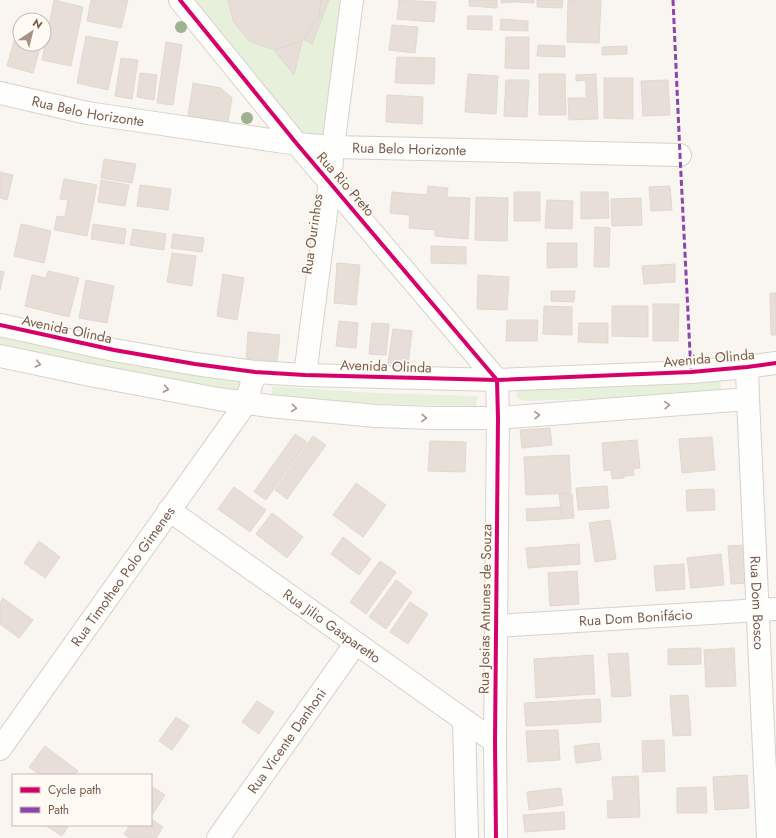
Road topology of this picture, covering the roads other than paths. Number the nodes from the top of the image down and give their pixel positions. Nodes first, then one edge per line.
1 (180, 0) edge
2 (352, 0) edge
3 (0, 93) edge
4 (297, 144) junction
5 (333, 147) junction
6 (680, 155) dead end
7 (330, 182) junction
8 (0, 326) edge
9 (0, 356) edge
10 (776, 363) edge
11 (747, 367) junction
12 (255, 372) junction
13 (305, 375) junction
14 (497, 380) junction
15 (748, 399) junction
16 (246, 403) junction
17 (498, 418) junction
18 (169, 510) junction
19 (767, 609) edge
20 (496, 626) junction
21 (356, 643) junction
22 (464, 720) junction
23 (495, 742) junction
24 (0, 749) edge
25 (218, 838) edge
26 (467, 838) edge
27 (496, 838) edge
28 (768, 838) edge

1 - 4 street, Rua Rio Preto
2 - 5 street, Rua Ourinhos
3 - 4 street, Rua Belo Horizonte
4 - 5 street, Rua Belo Horizonte
4 - 7 street, Rua Rio Preto
5 - 6 street, Rua Belo Horizonte
5 - 7 street, Rua Ourinhos
7 - 13 street, Rua Ourinhos
7 - 14 street, Rua Rio Preto
8 - 12 street, Avenida Olinda
9 -> 16 street
10 - 11 street, Avenida Olinda
11 - 14 street, Avenida Olinda
11 - 15 street, Rua Dom Bosco
12 - 13 street, Avenida Olinda
12 - 16 street, Rua Timotheo Polo Gimenes
13 - 14 street, Avenida Olinda
14 - 17 street, Rua Josias Antunes de Souza
17 -> 15 street
15 - 19 street, Rua Dom Bosco
16 -> 17 street
16 - 18 street, Rua Timotheo Polo Gimenes
17 - 20 street, Rua Josias Antunes de Souza
18 - 21 street, Rua Jilio Gasparetto
18 - 24 street, Rua Timotheo Polo Gimenes
19 - 20 street, Rua Dom Bonifácio
19 - 28 street, Rua Dom Bosco
20 - 23 street, Rua Josias Antunes de Souza
21 - 22 street, Rua Jilio Gasparetto
21 - 25 street, Rua Vicente Danhoni
22 - 23 street, Rua Jilio Gasparetto
22 - 26 street
23 - 27 street, Rua Josias Antunes de Souza

